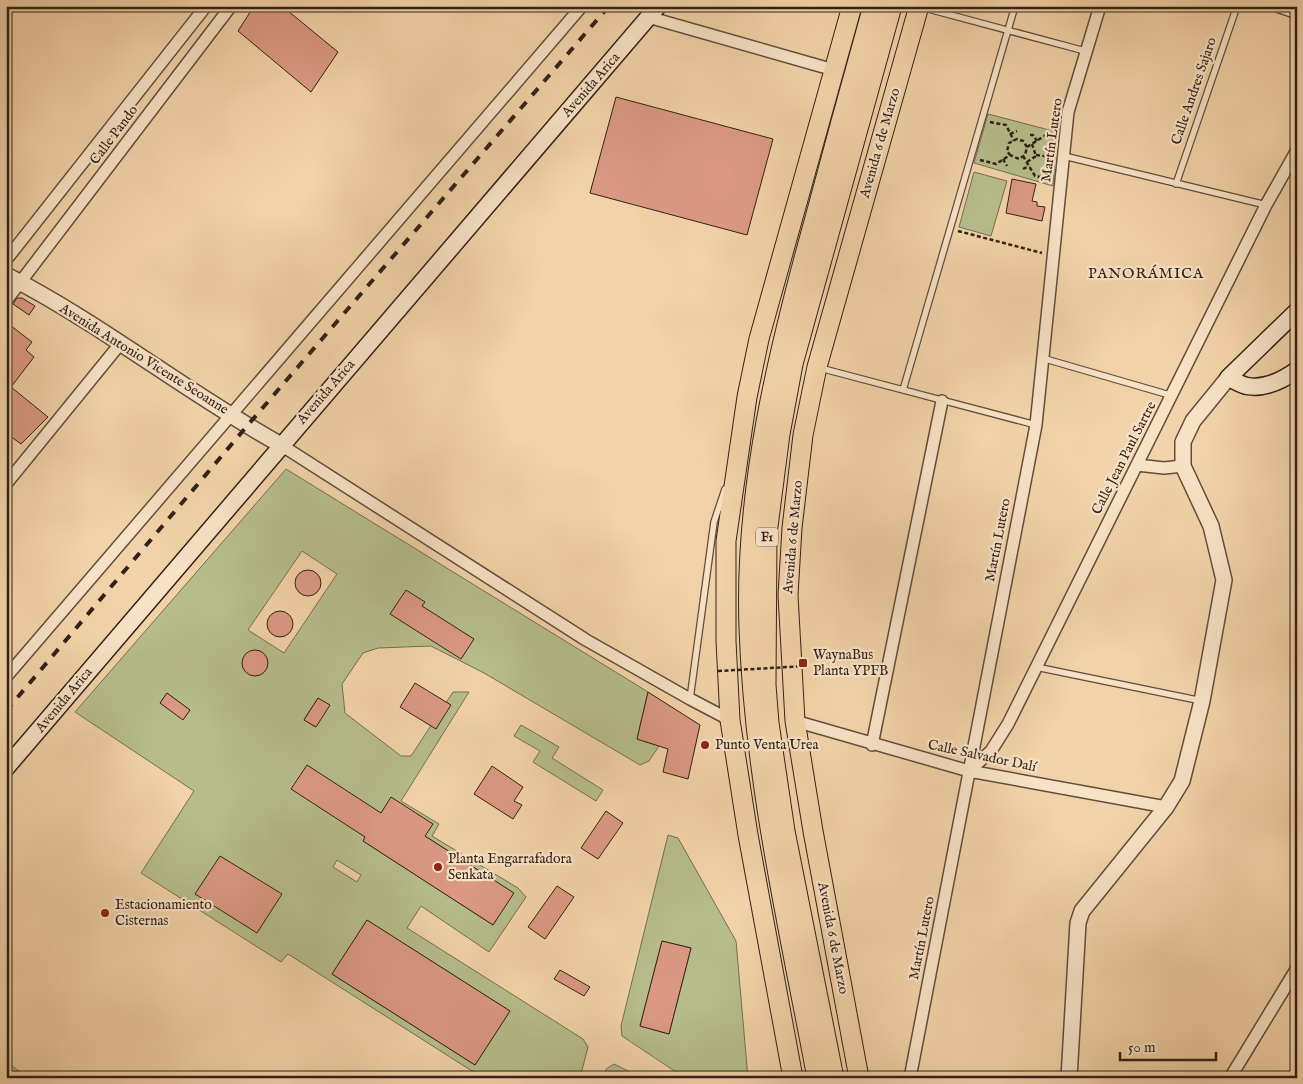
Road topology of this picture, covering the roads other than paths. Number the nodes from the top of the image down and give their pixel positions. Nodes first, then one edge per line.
1 (206, 6) edge
2 (231, 6) edge
3 (582, 6) edge
4 (852, 6) edge
5 (872, 6) edge
6 (892, 6) edge
7 (919, 6) edge
8 (1015, 6) edge
9 (1100, 6) edge
10 (1237, 6) edge
11 (1268, 6) edge
12 (653, 12) edge
13 (1297, 16) edge
14 (1009, 29) junction
15 (1085, 51) junction
16 (834, 70) junction
17 (1297, 150) edge
18 (1064, 156) junction
19 (1176, 184) junction
20 (1266, 205) junction
21 (6, 260) edge
22 (6, 274) edge
23 (21, 282) junction
24 (6, 301) edge
25 (1297, 311) edge
26 (120, 344) junction
27 (1042, 358) junction
28 (817, 367) junction
29 (1297, 370) edge
30 (1228, 378) junction
31 (903, 390) junction
32 (1172, 396) junction
33 (942, 401) junction
34 (232, 415) junction
35 (1036, 425) junction
36 (281, 445) junction
37 (737, 454) junction
38 (1137, 465) junction
39 (1183, 466) junction
40 (6, 484) edge
41 (1036, 667) junction
42 (6, 677) edge
43 (690, 700) junction
44 (1202, 701) junction
45 (730, 720) junction
46 (795, 721) junction
47 (872, 744) junction
48 (6, 768) edge
49 (969, 771) junction
50 (1166, 807) junction
51 (1297, 968) edge
52 (793, 1078) edge
53 (818, 1078) edge
54 (834, 1078) edge
55 (859, 1078) edge
56 (910, 1078) edge
57 (1069, 1078) edge
58 (1230, 1078) edge

1 - 21 street, Calle Pando
2 - 23 street, Calle Pando
3 - 34 street
4 - 16 main road
5 - 53 main road, F1
6 - 54 main road, Avenida 6 de Marzo / F1
7 - 14 lane
7 - 28 main road, Avenida 6 de Marzo
8 - 14 lane
9 - 15 street, Martín Lutero
10 - 19 lane, Calle Andres Sajaro
11 - 13 lane
12 - 16 street
12 - 36 main road, Avenida Arica
14 - 15 lane
14 - 31 lane
15 - 18 street, Martín Lutero
16 - 37 main road
17 - 20 street, Calle Jean Paul Sartre
18 - 19 lane
18 - 27 street, Martín Lutero
19 - 20 lane
20 - 32 street, Calle Jean Paul Sartre
22 - 23 street, Avenida Antonio Vicente Seoanne
23 - 24 street, Calle Pando
23 - 26 street, Avenida Antonio Vicente Seoanne
25 - 30 main road
26 - 34 street, Avenida Antonio Vicente Seoanne
26 - 40 street
27 - 32 lane
27 - 35 street, Martín Lutero
28 - 31 lane
28 - 46 main road, Avenida 6 de Marzo
29 - 30 main road
30 - 39 street
31 - 33 lane
32 - 38 street, Calle Jean Paul Sartre
33 - 35 lane
33 - 47 street
34 - 36 street, Avenida Antonio Vicente Seoanne
34 - 42 street
35 - 49 street, Martín Lutero
36 - 43 street
36 - 48 main road, Avenida Arica
37 - 43 lane
37 - 45 main road
38 - 39 street
38 - 41 street, Calle Jean Paul Sartre
39 - 44 street
41 - 44 lane
41 - 49 street, Calle Jean Paul Sartre
43 - 45 street
44 - 50 street
45 - 52 main road
46 - 47 street, Calle Salvador Dalí
46 - 55 main road, Avenida 6 de Marzo
47 - 49 street, Calle Salvador Dalí
49 - 50 street, Calle Salvador Dalí
49 - 56 street, Martín Lutero
50 - 57 street
51 - 58 street

